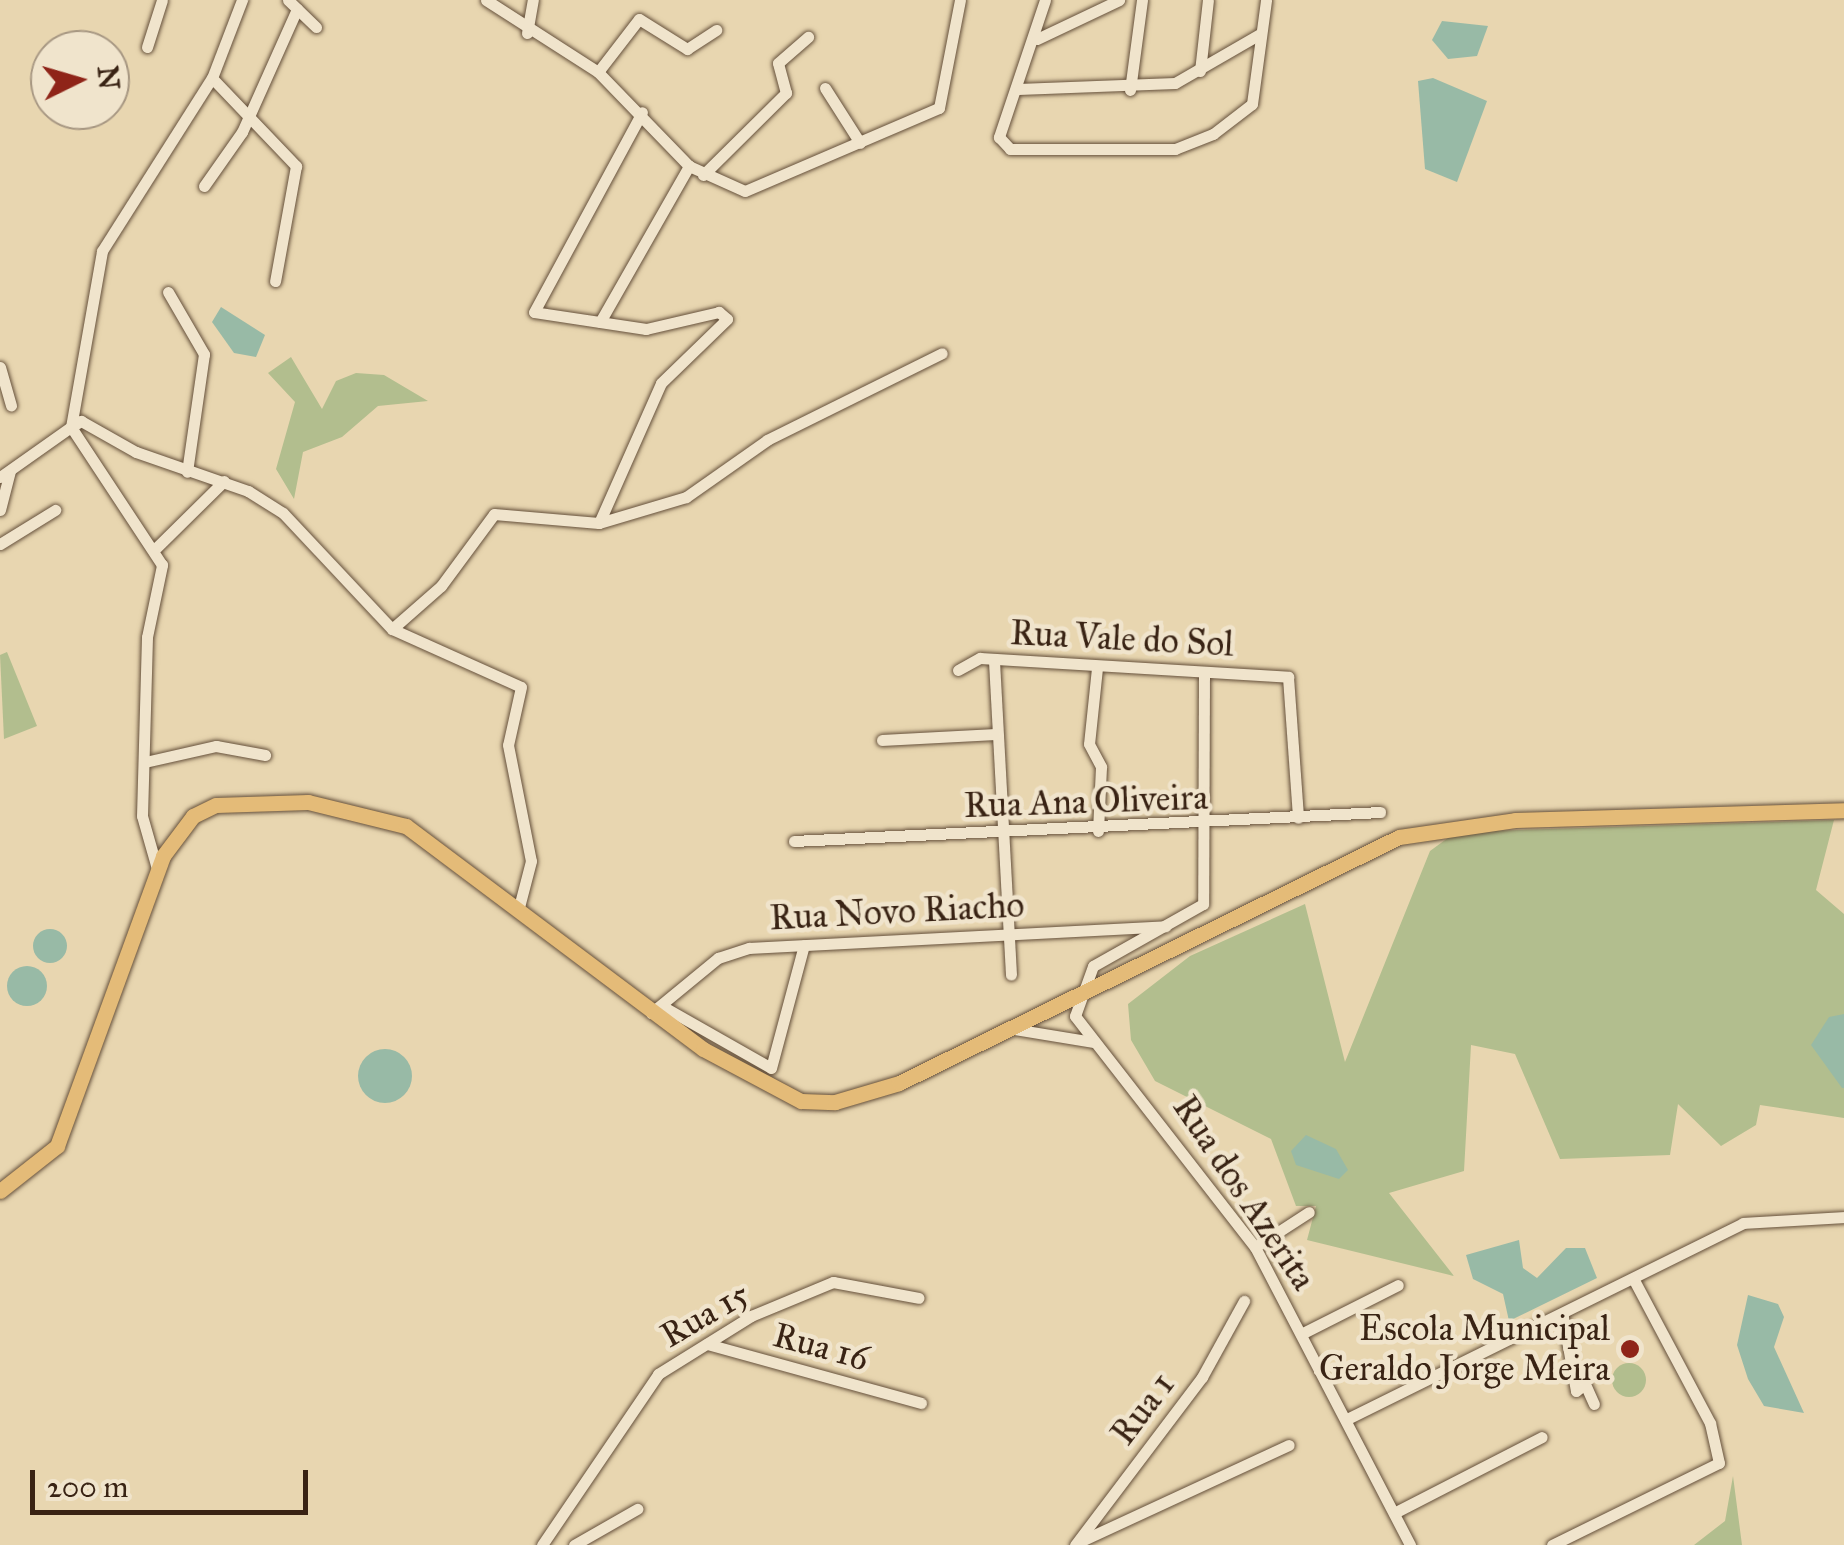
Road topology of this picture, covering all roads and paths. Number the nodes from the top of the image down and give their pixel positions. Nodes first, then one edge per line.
1 (162, 0) edge
2 (242, 0) edge
3 (486, 0) edge
4 (533, 0) edge
5 (960, 0) edge
6 (1044, 0) edge
7 (1119, 0) edge
8 (1142, 0) edge
9 (1208, 0) edge
10 (1266, 0) edge
11 (293, 4) edge
12 (316, 27) dead end
13 (716, 30) dead end
14 (527, 33) junction
15 (1260, 34) junction
16 (808, 37) dead end
17 (1037, 39) junction
18 (146, 48) dead end
19 (1200, 71) junction
20 (598, 72) junction
21 (212, 78) junction
22 (825, 88) dead end
23 (1018, 89) junction
24 (1130, 90) junction
25 (642, 112) junction
26 (249, 117) junction
27 (860, 143) junction
28 (689, 166) junction
29 (703, 175) junction
30 (204, 186) dead end
31 (274, 282) dead end
32 (168, 292) dead end
33 (600, 322) junction
34 (942, 353) dead end
35 (0, 367) edge
36 (11, 406) dead end
37 (72, 427) junction
38 (187, 472) junction
39 (3, 473) edge
40 (224, 482) junction
41 (0, 510) edge
42 (55, 510) dead end
43 (600, 523) junction
44 (0, 544) edge
45 (157, 547) junction
46 (392, 629) junction
47 (994, 661) junction
48 (1097, 668) junction
49 (958, 670) dead end
50 (1204, 672) junction
51 (995, 734) junction
52 (882, 740) dead end
53 (265, 755) dead end
54 (145, 762) junction
55 (1844, 810) edge
56 (1380, 812) dead end
57 (1298, 818) junction
58 (1003, 826) junction
59 (1202, 826) junction
60 (1098, 832) junction
61 (794, 841) dead end
62 (158, 872) junction
63 (518, 911) junction
64 (1168, 926) junction
65 (1008, 934) junction
66 (804, 945) junction
67 (1012, 976) dead end
68 (1082, 994) junction
69 (656, 1010) junction
70 (1009, 1030) junction
71 (1097, 1044) junction
72 (0, 1191) edge
73 (1309, 1212) dead end
74 (1844, 1217) edge
75 (1255, 1246) junction
76 (1635, 1282) junction
77 (1398, 1285) dead end
78 (919, 1298) dead end
79 (1244, 1300) dead end
80 (1563, 1318) junction
81 (1305, 1332) junction
82 (707, 1344) junction
83 (921, 1402) dead end
84 (1594, 1404) dead end
85 (1347, 1420) junction
86 (1542, 1437) dead end
87 (1288, 1445) dead end
88 (636, 1509) dead end
89 (1394, 1513) junction
90 (542, 1545) edge
91 (574, 1545) edge
92 (1075, 1545) edge
93 (1410, 1545) edge
94 (1552, 1545) edge

1 - 18 street
2 - 21 street
3 - 14 street
4 - 14 street
5 - 27 street
6 - 17 street
7 - 17 street
8 - 24 street
9 - 19 street
10 - 15 street
11 - 12 street
11 - 26 street
13 - 20 street
14 - 20 street
15 - 19 street
15 - 23 street
16 - 29 street
17 - 23 street
19 - 24 street
20 - 25 street
21 - 26 street
21 - 37 street
22 - 27 street
23 - 24 street
25 - 28 street
25 - 33 street
26 - 30 street
26 - 31 street
27 - 29 street
28 - 29 street
28 - 33 street
32 - 38 street
33 - 43 street
34 - 43 street
35 - 36 street
37 - 38 street
37 - 39 street
37 - 45 street
38 - 40 street
39 - 41 street
40 - 45 street
40 - 46 street
42 - 44 street
43 - 46 street
45 - 54 street
46 - 63 street
47 - 48 street, Rua Vale do Sol
47 - 49 street, Rua Vale do Sol
47 - 51 street
48 - 50 street, Rua Vale do Sol
48 - 60 street
50 - 57 street, Rua Vale do Sol
50 - 59 street
51 - 52 street
51 - 58 street
53 - 54 street
54 - 62 street
55 - 68 main road
56 - 57 street, Rua Ana Oliveira
57 - 59 street, Rua Ana Oliveira
58 - 60 street, Rua Ana Oliveira
58 - 61 street, Rua Ana Oliveira
58 - 65 street
59 - 60 street, Rua Ana Oliveira
59 - 64 street
62 - 63 main road
62 - 72 main road
63 - 69 main road
64 - 65 street, Rua Novo Riacho
64 - 68 street
65 - 66 street, Rua Novo Riacho
65 - 67 street
66 - 69 street, Rua Novo Riacho
66 - 69 street
68 - 70 main road
68 - 71 street, Rua dos Azerita
69 - 70 main road
70 - 71 street
71 - 75 street, Rua dos Azerita
73 - 75 street
74 - 76 street
75 - 81 street, Rua dos Azerita
76 - 80 street
76 - 94 street
77 - 81 street
78 - 82 street, Rua 15
79 - 92 street, Rua 1
80 - 84 street
80 - 85 street
81 - 85 street, Rua dos Azerita
82 - 83 street, Rua 16
82 - 90 street, Rua 15
85 - 89 street, Rua dos Azerita
86 - 89 street
87 - 92 street, Rua 1
88 - 91 street
89 - 93 street, Rua dos Azerita

